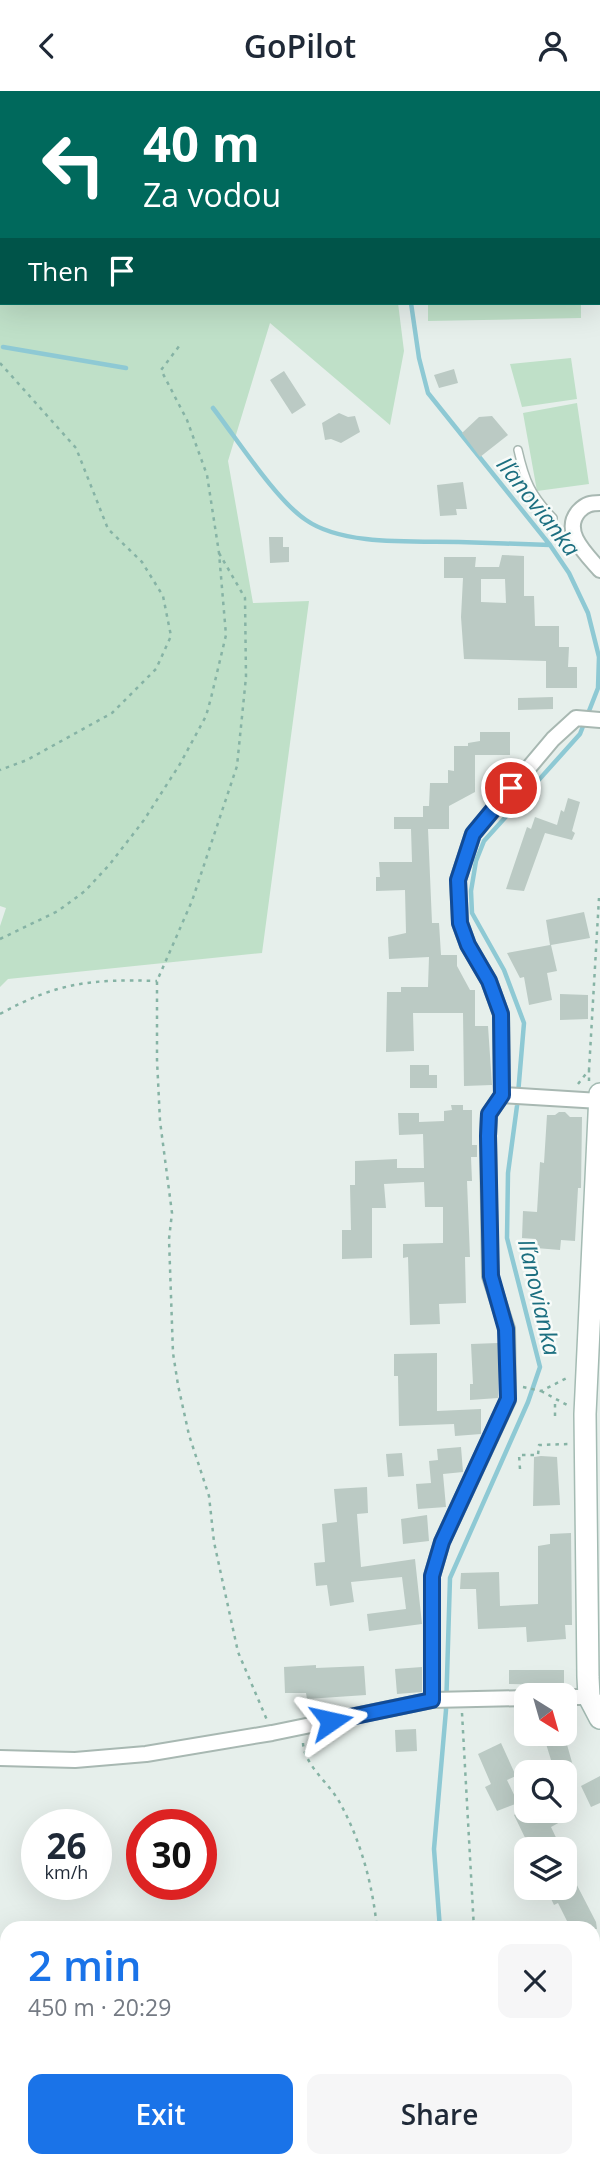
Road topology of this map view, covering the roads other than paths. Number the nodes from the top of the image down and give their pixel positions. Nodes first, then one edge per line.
1 (518, 450) dead end
2 (600, 503) edge
3 (553, 518) dead end
4 (600, 570) edge
5 (592, 719) edge
6 (600, 1094) edge
7 (505, 1096) junction
8 (600, 1101) edge
9 (514, 1698) edge
10 (447, 1700) junction
11 (578, 1700) edge
12 (595, 1705) edge
13 (0, 1758) edge

1 - 3 lane
2 - 4 street
5 - 7 street
6 - 8 street
7 - 8 street
7 - 10 street
8 - 12 street
9 - 10 street
10 - 13 street
11 - 12 street

